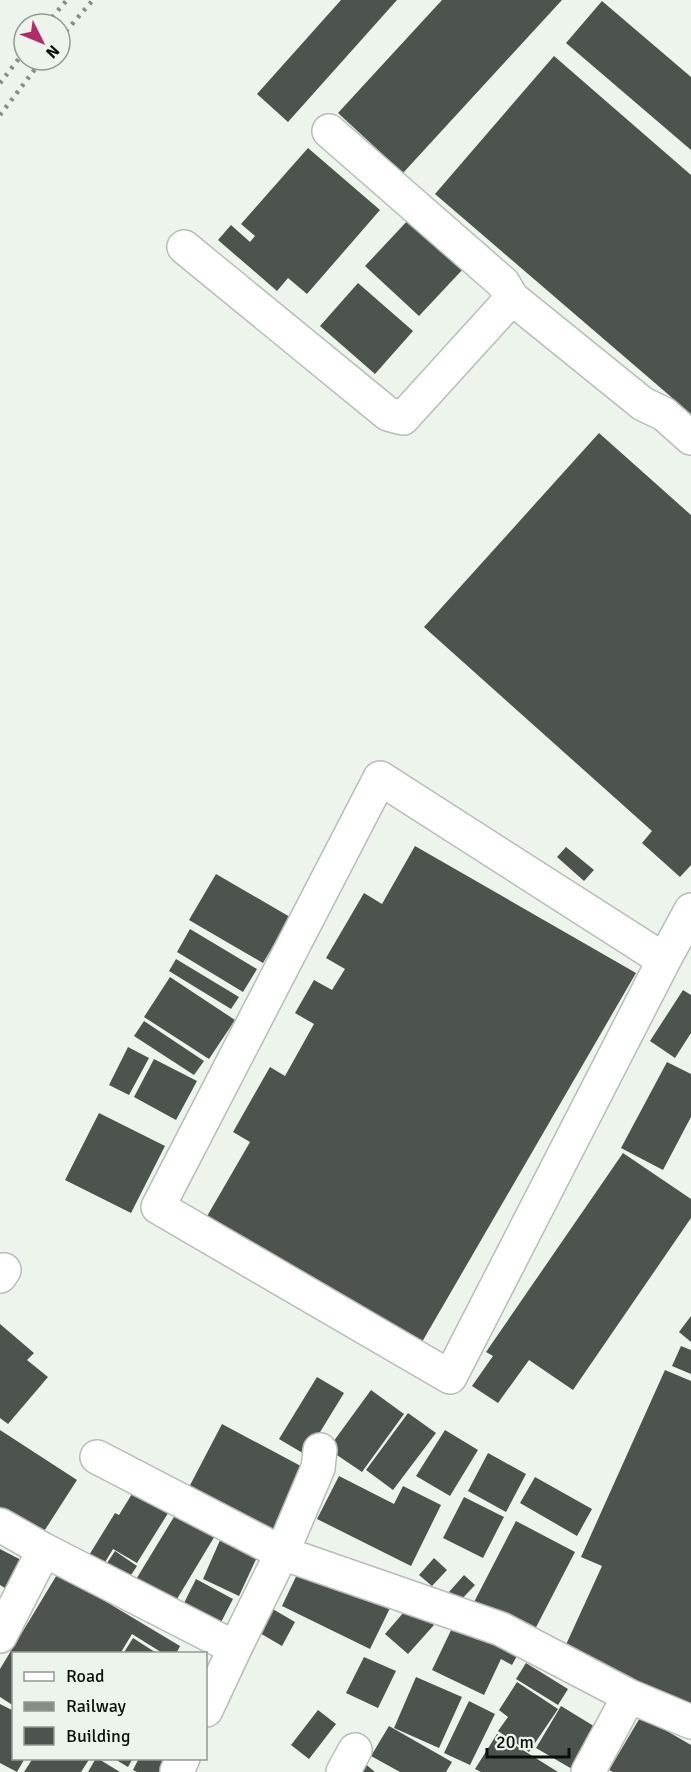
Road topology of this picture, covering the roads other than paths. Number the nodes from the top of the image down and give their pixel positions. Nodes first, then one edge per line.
1 (329, 131) dead end
2 (184, 247) dead end
3 (512, 298) junction
4 (691, 438) edge
5 (691, 910) edge
6 (664, 960) junction
7 (320, 1450) dead end
8 (97, 1457) dead end
9 (0, 1525) edge
10 (44, 1550) junction
11 (282, 1553) junction
12 (0, 1636) edge
13 (235, 1648) junction
14 (629, 1696) junction
15 (207, 1708) edge
16 (691, 1722) edge
17 (588, 1772) edge

1 - 3 street
2 - 3 street
3 - 4 street
5 - 6 street
6 - 6 street
7 - 11 street
8 - 11 street
9 - 10 street
10 - 12 street
10 - 13 street
11 - 13 street
11 - 14 street
13 - 15 street
14 - 16 street
14 - 17 street

